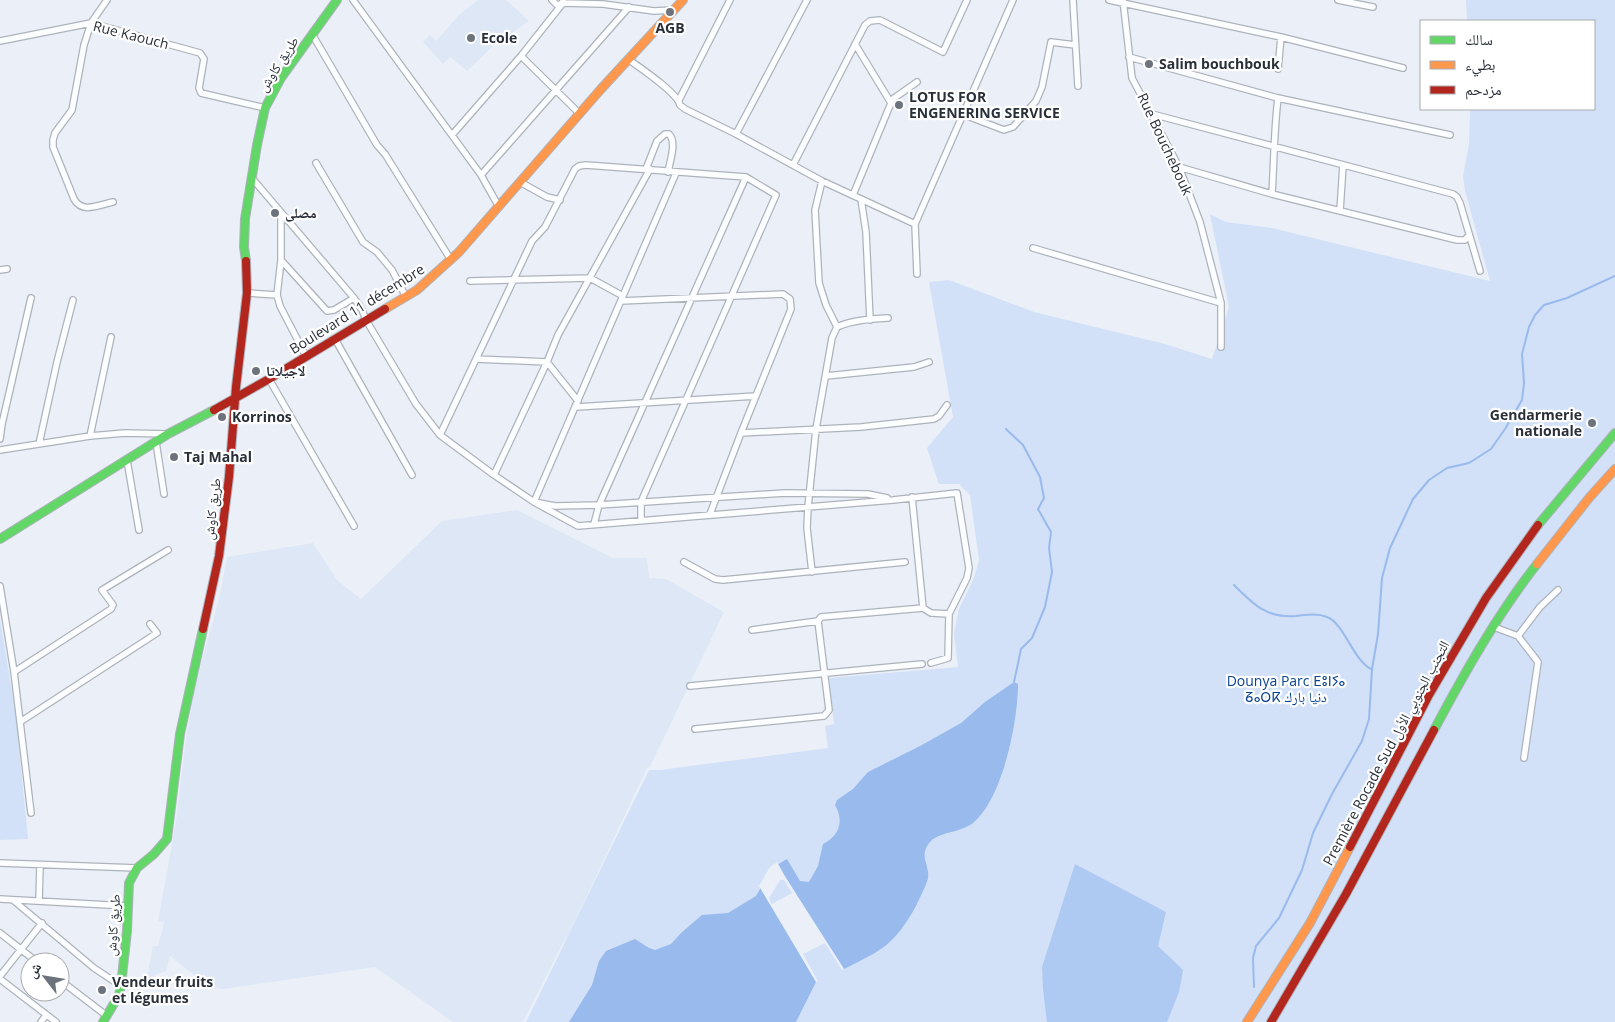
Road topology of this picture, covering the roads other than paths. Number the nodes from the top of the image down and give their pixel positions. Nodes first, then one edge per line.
1 (107, 0) edge
2 (338, 0) edge
3 (353, 0) edge
4 (552, 0) edge
5 (683, 0) edge
6 (730, 0) edge
7 (807, 0) edge
8 (968, 0) edge
9 (1013, 0) edge
10 (1073, 0) edge
11 (1108, 0) edge
12 (1338, 0) edge
13 (1122, 1) edge
14 (563, 2) edge
15 (629, 7) junction
16 (1373, 8) dead end
17 (674, 10) junction
18 (91, 23) junction
19 (312, 34) junction
20 (1281, 37) junction
21 (0, 41) edge
22 (855, 44) junction
23 (1075, 45) junction
24 (521, 56) junction
25 (1129, 57) junction
26 (628, 59) junction
27 (1403, 68) dead end
28 (1278, 69) dead end
29 (917, 82) dead end
30 (1078, 86) dead end
31 (556, 90) junction
32 (1278, 98) junction
33 (679, 100) junction
34 (890, 101) junction
35 (265, 108) junction
36 (580, 114) junction
37 (962, 114) junction
38 (1152, 114) junction
39 (736, 134) junction
40 (452, 135) junction
41 (1450, 136) dead end
42 (1276, 148) junction
43 (316, 163) dead end
44 (793, 165) junction
45 (1342, 165) junction
46 (1179, 167) junction
47 (648, 169) junction
48 (668, 172) junction
49 (676, 173) junction
50 (481, 175) junction
51 (251, 177) junction
52 (746, 177) junction
53 (822, 181) junction
54 (520, 182) junction
55 (1272, 194) junction
56 (853, 195) junction
57 (861, 199) junction
58 (560, 200) junction
59 (113, 202) dead end
60 (499, 207) junction
61 (1340, 211) junction
62 (281, 213) junction
63 (915, 224) junction
64 (1469, 235) junction
65 (1033, 248) dead end
66 (281, 260) junction
67 (451, 260) junction
68 (7, 269) dead end
69 (0, 270) edge
70 (1480, 271) dead end
71 (917, 274) dead end
72 (590, 278) junction
73 (514, 279) junction
74 (470, 281) dead end
75 (247, 292) junction
76 (277, 295) junction
77 (406, 296) junction
78 (732, 296) junction
79 (31, 298) dead end
80 (354, 298) junction
81 (622, 299) junction
82 (692, 299) junction
83 (73, 300) dead end
84 (1222, 303) junction
85 (888, 318) dead end
86 (366, 320) junction
87 (870, 320) junction
88 (837, 327) junction
89 (111, 338) dead end
90 (335, 339) junction
91 (1221, 347) dead end
92 (306, 356) junction
93 (476, 359) junction
94 (547, 362) junction
95 (929, 362) dead end
96 (826, 376) junction
97 (269, 379) junction
98 (756, 396) junction
99 (235, 398) junction
100 (685, 400) junction
101 (577, 404) junction
102 (646, 404) junction
103 (946, 405) dead end
104 (816, 429) junction
105 (741, 433) junction
106 (1615, 433) edge
107 (168, 434) junction
108 (440, 434) junction
109 (90, 436) junction
110 (0, 439) edge
111 (156, 442) junction
112 (40, 444) junction
113 (0, 450) edge
114 (128, 460) junction
115 (1615, 469) edge
116 (412, 475) dead end
117 (494, 475) junction
118 (164, 494) dead end
119 (810, 494) junction
120 (717, 497) junction
121 (912, 497) junction
122 (893, 500) junction
123 (534, 502) junction
124 (641, 502) junction
125 (599, 505) junction
126 (808, 507) junction
127 (710, 514) junction
128 (641, 520) junction
129 (594, 524) junction
130 (354, 526) dead end
131 (139, 530) dead end
132 (0, 539) edge
133 (168, 550) dead end
134 (684, 562) dead end
135 (905, 562) dead end
136 (812, 572) junction
137 (0, 586) edge
138 (1558, 590) dead end
139 (923, 608) junction
140 (949, 614) junction
141 (818, 621) junction
142 (150, 624) dead end
143 (1494, 627) junction
144 (752, 630) dead end
145 (1518, 636) junction
146 (922, 664) dead end
147 (931, 664) dead end
148 (14, 672) junction
149 (825, 673) junction
150 (690, 686) dead end
151 (20, 722) junction
152 (695, 729) dead end
153 (1524, 758) dead end
154 (31, 812) dead end
155 (0, 863) edge
156 (40, 865) junction
157 (138, 868) junction
158 (0, 899) edge
159 (13, 900) junction
160 (39, 901) junction
161 (127, 906) junction
162 (42, 924) junction
163 (0, 933) edge
164 (20, 950) junction
165 (23, 952) edge
166 (0, 977) edge
167 (121, 986) junction
168 (70, 989) edge
169 (46, 1015) junction
170 (105, 1019) edge
171 (40, 1022) edge
172 (56, 1022) edge
173 (1247, 1022) edge
174 (1271, 1022) edge

1 - 18 street
2 - 19 main road, طريق كاوش
3 - 40 street
4 - 14 street
5 - 17 main road, Boulevard 11 décembre
6 - 33 street
7 - 39 street
8 - 22 street
9 - 37 street
10 - 23 street
11 - 13 street
12 - 16 street
13 - 20 street
13 - 25 street, Rue Bouchebouk
14 - 15 street
14 - 24 street
15 - 17 street
15 - 31 street
17 - 26 main road, Boulevard 11 décembre
18 - 21 street, Rue Kaouch
18 - 35 street, Rue Kaouch
18 - 59 street
19 - 35 main road, طريق كاوش
19 - 67 street
20 - 27 street
20 - 28 street
22 - 34 street
22 - 44 street
23 - 30 street
23 - 37 street
24 - 31 street
24 - 40 street
25 - 32 street
25 - 38 street, Rue Bouchebouk
26 - 33 street
26 - 36 main road, Boulevard 11 décembre
29 - 34 street
31 - 36 street
31 - 50 street
32 - 41 street
32 - 42 street
33 - 39 street
34 - 56 street
35 - 51 main road, طريق كاوش
36 - 54 main road, Boulevard 11 décembre
37 - 63 street
38 - 42 street
38 - 46 street, Rue Bouchebouk
39 - 44 street
40 - 50 street
42 - 45 street
42 - 55 street
43 - 77 street
44 - 53 street
45 - 61 street
45 - 64 street
46 - 55 street
46 - 84 street, Rue Bouchebouk
47 - 48 street
47 - 48 street
47 - 58 street
47 - 72 street
48 - 49 street
49 - 52 street
49 - 81 street
50 - 60 street
51 - 62 street
51 - 75 main road, طريق كاوش
52 - 78 street
52 - 82 street
53 - 56 street
53 - 88 street
54 - 58 street
54 - 60 main road, Boulevard 11 décembre
55 - 61 street
56 - 57 street
57 - 63 street
57 - 87 street
58 - 73 street
60 - 67 main road, Boulevard 11 décembre
61 - 64 street
62 - 66 street
62 - 80 street
63 - 71 street
64 - 70 street
65 - 84 street
66 - 76 street
66 - 80 street
67 - 77 main road, Boulevard 11 décembre
68 - 69 street
72 - 73 street
72 - 81 street
72 - 94 street
73 - 74 street
73 - 93 street
75 - 76 street
75 - 99 main road, طريق كاوش
76 - 92 street
77 - 86 main road, Boulevard 11 décembre
78 - 82 street
78 - 98 street
78 - 100 street
79 - 110 street
80 - 86 street
81 - 82 street
81 - 101 street
82 - 102 street
83 - 112 street
84 - 91 street, Rue Bouchebouk
85 - 87 street
86 - 90 main road, Boulevard 11 décembre
86 - 108 street
87 - 88 street
88 - 96 street
89 - 109 street
90 - 92 main road, Boulevard 11 décembre
90 - 116 street
92 - 97 main road, Boulevard 11 décembre
93 - 94 street
93 - 108 street
94 - 101 street
94 - 117 street
95 - 96 street
96 - 104 street
97 - 99 main road, Boulevard 11 décembre
97 - 130 street
98 - 100 street
98 - 105 street
99 - 107 main road, Boulevard 11 décembre
99 - 157 main road, طريق كاوش
100 - 102 street
100 - 124 street
101 - 102 street
101 - 123 street
102 - 125 street
103 - 104 street
104 - 105 street
104 - 119 street
105 - 120 street
106 - 173 main road, Première Rocade Sud التجنب الجنوبي الأول
107 - 109 street
107 - 111 main road, Boulevard 11 décembre
108 - 117 street
109 - 112 street
111 - 114 main road, Boulevard 11 décembre
111 - 118 street
112 - 113 street
114 - 131 street
114 - 132 main road, Boulevard 11 décembre
115 - 143 main road
117 - 123 street
119 - 120 street
119 - 122 street
119 - 126 street
120 - 124 street
120 - 127 street
121 - 122 street
121 - 139 street
121 - 140 street
122 - 126 street
123 - 125 street
123 - 129 street
124 - 125 street
124 - 128 street
125 - 129 street
126 - 127 street
126 - 136 street
127 - 128 street
128 - 129 street
133 - 148 street
134 - 136 street
135 - 136 street
137 - 148 street
138 - 145 street
139 - 140 street
139 - 141 street
140 - 147 street
141 - 144 street
141 - 149 street
142 - 151 street
143 - 145 street
143 - 174 main road
145 - 153 street
146 - 149 street
148 - 151 street
149 - 150 street
149 - 152 street
151 - 154 street
155 - 156 street
156 - 157 street
156 - 160 street
157 - 161 main road, طريق كاوش
158 - 159 street
159 - 160 street
159 - 162 street
160 - 161 street
161 - 167 main road, طريق كاوش
162 - 164 street
162 - 167 street
163 - 164 street
164 - 165 street
164 - 166 street
166 - 169 street
167 - 170 main road, طريق كاوش
168 - 170 street
169 - 171 street
169 - 172 street

